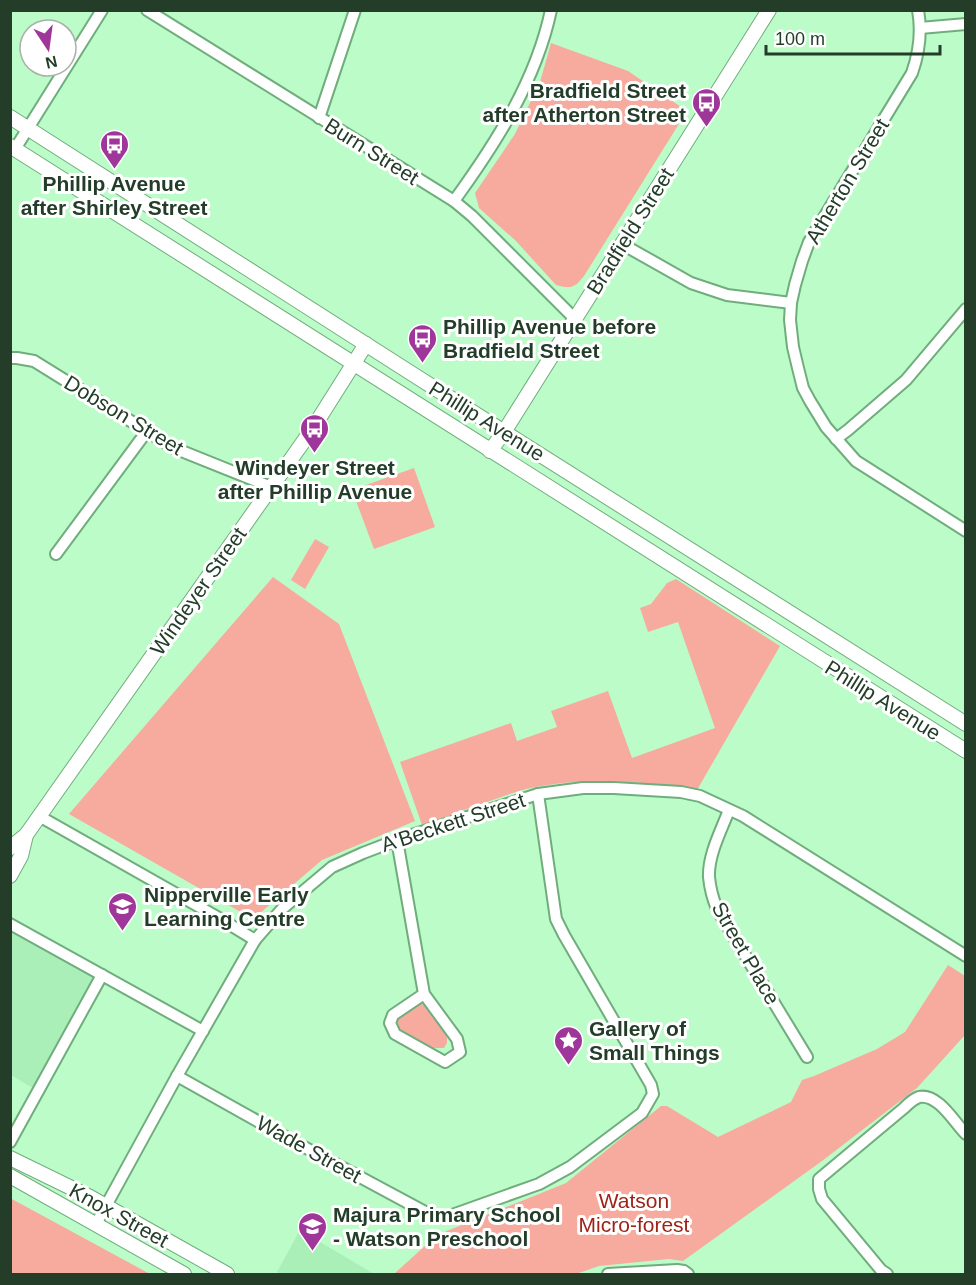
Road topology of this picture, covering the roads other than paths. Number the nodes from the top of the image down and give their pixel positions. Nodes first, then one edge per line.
1 (102, 10) edge
2 (147, 10) edge
3 (355, 10) edge
4 (551, 10) edge
5 (769, 10) edge
6 (918, 10) edge
7 (966, 24) edge
8 (920, 28) junction
9 (10, 117) edge
10 (318, 118) junction
11 (28, 128) junction
12 (13, 148) edge
13 (454, 201) junction
14 (622, 244) junction
15 (791, 303) junction
16 (966, 309) edge
17 (575, 319) junction
18 (366, 344) junction
19 (10, 358) edge
20 (354, 363) junction
21 (147, 431) junction
22 (504, 432) junction
23 (836, 439) junction
24 (490, 451) junction
25 (271, 487) junction
26 (966, 531) edge
27 (56, 554) dead end
28 (966, 724) edge
29 (964, 747) edge
30 (538, 794) junction
31 (729, 810) junction
32 (39, 816) junction
33 (26, 835) junction
34 (397, 840) junction
35 (10, 848) edge
36 (10, 876) edge
37 (10, 924) edge
38 (255, 940) junction
39 (966, 956) edge
40 (102, 975) junction
41 (424, 994) junction
42 (203, 1031) junction
43 (807, 1057) dead end
44 (177, 1076) junction
45 (966, 1134) edge
46 (10, 1142) edge
47 (10, 1158) edge
48 (10, 1176) edge
49 (105, 1206) junction
50 (96, 1224) junction
51 (184, 1275) edge
52 (227, 1275) edge
53 (608, 1275) edge
54 (688, 1275) edge
55 (887, 1275) edge

1 - 11 street
2 - 10 street, Burn Street
3 - 10 street
4 - 13 street
5 - 14 main road, Bradfield Street
6 - 8 street, Atherton Street
7 - 8 street
8 - 15 street, Atherton Street
9 - 11 main road, Phillip Avenue
10 - 13 street, Burn Street
11 - 12 street
11 - 18 main road, Phillip Avenue
12 - 20 main road, Phillip Avenue
13 - 17 street, Burn Street
14 - 15 street
14 - 17 main road, Bradfield Street
15 - 23 street, Atherton Street
16 - 23 street
17 - 22 main road, Bradfield Street
18 - 20 main road, Windeyer Street
18 - 22 main road, Phillip Avenue
19 - 21 street, Dobson Street
20 - 24 main road, Phillip Avenue
20 - 25 main road, Windeyer Street
21 - 25 street, Dobson Street
21 - 27 street
22 - 24 main road, Bradfield Street
22 - 28 main road, Phillip Avenue
23 - 26 street, Atherton Street
24 - 29 main road, Phillip Avenue
25 - 32 main road, Windeyer Street
30 - 31 street, A'Beckett Street
30 - 34 street, A'Beckett Street
30 - 44 street, Wade Street
31 - 39 street, A'Beckett Street
31 - 43 street, Street Place
32 - 33 main road, Windeyer Street
32 - 38 street
33 - 35 main road, Windeyer Street
33 - 36 main road, Windeyer Street
34 - 38 street, A'Beckett Street
34 - 41 street
37 - 40 street
38 - 42 street, A'Beckett Street
40 - 42 street
40 - 46 street
41 - 41 street
42 - 44 street, A'Beckett Street
44 - 49 street, A'Beckett Street
45 - 55 street
47 - 49 main road, Knox Street
48 - 50 main road, Knox Street
49 - 50 street, A'Beckett Street
49 - 52 main road, Knox Street
50 - 51 main road, Knox Street
53 - 54 street

